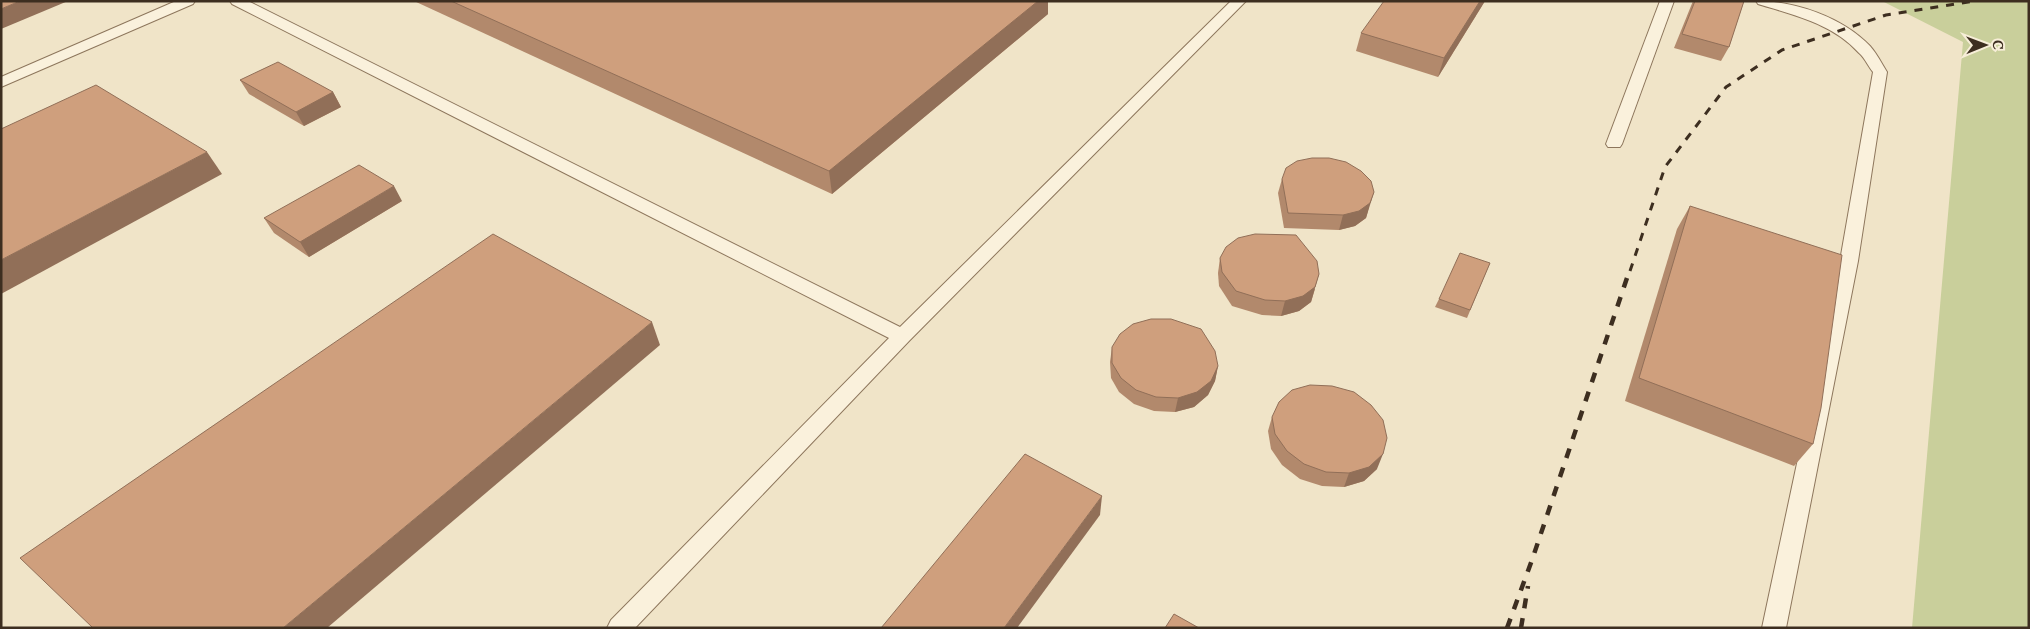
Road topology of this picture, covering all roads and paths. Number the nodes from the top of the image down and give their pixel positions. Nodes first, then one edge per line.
1 (188, 1) edge
2 (237, 1) edge
3 (1239, 1) edge
4 (1667, 1) edge
5 (1763, 1) edge
6 (1, 84) edge
7 (1614, 144) dead end
8 (902, 336) junction
9 (619, 628) edge
10 (1774, 628) edge

1 - 6 lane
2 - 8 lane
3 - 8 lane
4 - 7 lane
5 - 10 lane
8 - 9 lane

